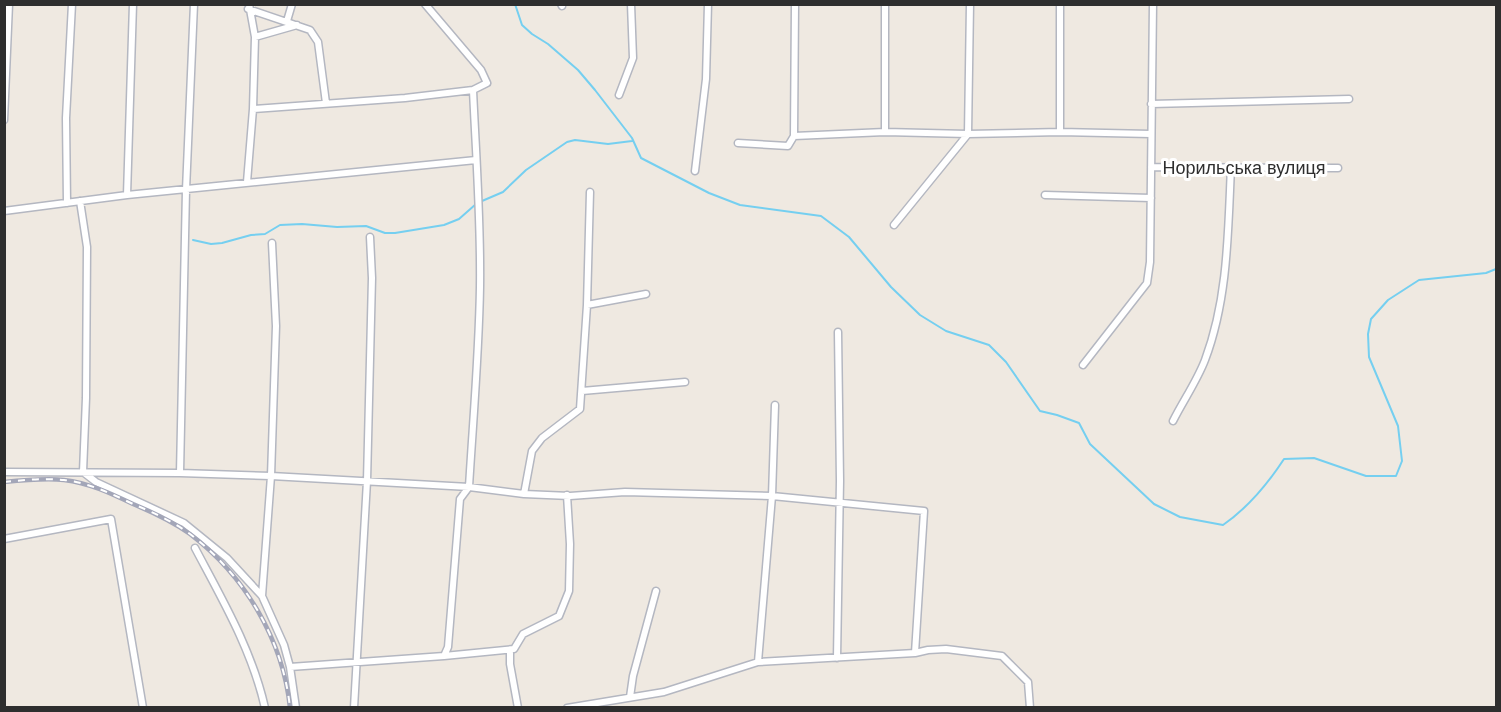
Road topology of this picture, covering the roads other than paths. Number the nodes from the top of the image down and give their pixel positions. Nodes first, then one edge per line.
1 (9, 4) edge
2 (72, 4) edge
3 (133, 4) edge
4 (194, 4) edge
5 (292, 4) edge
6 (425, 4) edge
7 (631, 4) edge
8 (708, 4) edge
9 (795, 4) edge
10 (885, 4) edge
11 (970, 4) edge
12 (1060, 4) edge
13 (1152, 4) edge
14 (249, 7) edge
15 (287, 21) junction
16 (299, 24) junction
17 (255, 37) junction
18 (473, 90) junction
19 (619, 95) dead end
20 (1349, 99) dead end
21 (326, 103) junction
22 (1151, 104) junction
23 (253, 109) junction
24 (4, 120) edge
25 (885, 132) junction
26 (1060, 132) junction
27 (968, 134) junction
28 (1151, 134) junction
29 (794, 136) junction
30 (738, 143) dead end
31 (477, 160) junction
32 (1150, 167) junction
33 (1231, 167) junction
34 (1338, 168) dead end
35 (695, 171) dead end
36 (248, 182) junction
37 (186, 190) junction
38 (590, 192) dead end
39 (127, 195) junction
40 (1045, 195) dead end
41 (1150, 198) junction
42 (80, 201) junction
43 (67, 203) junction
44 (4, 212) edge
45 (894, 225) dead end
46 (370, 237) dead end
47 (272, 243) dead end
48 (646, 294) dead end
49 (587, 305) junction
50 (838, 332) dead end
51 (1083, 365) dead end
52 (685, 382) dead end
53 (582, 391) junction
54 (775, 405) dead end
55 (1173, 421) dead end
56 (4, 472) edge
57 (83, 472) junction
58 (180, 473) junction
59 (271, 476) junction
60 (367, 481) junction
61 (469, 487) junction
62 (524, 494) junction
63 (567, 495) junction
64 (772, 496) junction
65 (840, 504) junction
66 (4, 539) edge
67 (195, 548) dead end
68 (656, 591) dead end
69 (262, 596) junction
70 (510, 651) junction
71 (915, 653) junction
72 (444, 656) junction
73 (837, 658) junction
74 (356, 662) junction
75 (758, 662) junction
76 (290, 667) junction
77 (630, 697) junction
78 (143, 708) edge
79 (265, 708) edge
80 (297, 708) edge
81 (354, 708) edge
82 (518, 708) edge
83 (567, 708) edge
84 (1030, 708) edge

1 - 24 street
2 - 43 street
3 - 39 street
4 - 37 street
5 - 15 street
6 - 18 street
7 - 19 street
8 - 35 street
9 - 29 street
10 - 25 street
11 - 27 street
12 - 26 street
13 - 22 street
14 - 15 street
14 - 17 street
15 - 16 street
16 - 17 street
16 - 21 street
17 - 23 street
18 - 21 street
18 - 31 street
20 - 22 street
21 - 23 street
22 - 28 street
23 - 36 street
25 - 27 street
25 - 29 street
26 - 27 street
26 - 28 street
27 - 45 street
28 - 32 street
29 - 30 street
31 - 36 street
31 - 61 street
32 - 33 street, Норильська вулиця
32 - 41 street
33 - 34 street, Норильська вулиця
33 - 55 street
36 - 37 street
37 - 39 street
37 - 58 street
38 - 49 street
39 - 42 street
40 - 41 street
41 - 51 street
42 - 43 street
42 - 57 street
43 - 44 street
46 - 60 street
47 - 59 street
48 - 49 street
49 - 53 street
50 - 65 street
52 - 53 street
53 - 62 street
54 - 64 street
56 - 57 street
57 - 58 street
57 - 69 street
58 - 59 street
59 - 60 street
59 - 69 street
60 - 61 street
60 - 74 street
61 - 62 street
61 - 72 street
62 - 63 street
63 - 64 street
63 - 70 street
64 - 65 street
64 - 75 street
65 - 71 street
65 - 73 street
66 - 78 street
67 - 79 street
68 - 77 street
69 - 76 street
70 - 72 street
70 - 82 street
71 - 73 street
71 - 84 street
72 - 74 street
73 - 75 street
74 - 76 street
74 - 81 street
75 - 77 street
76 - 80 street
77 - 83 street

